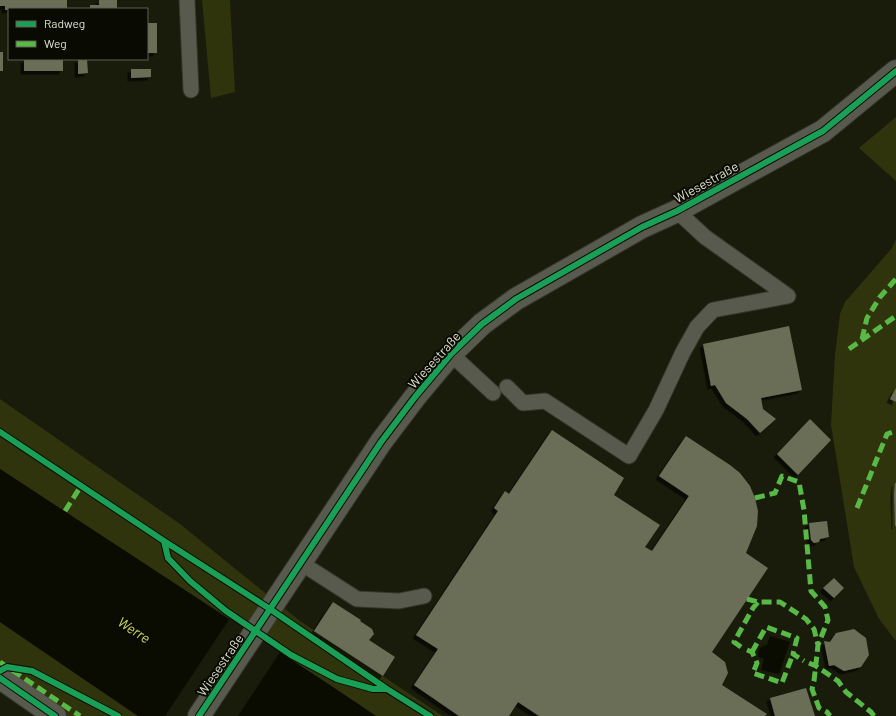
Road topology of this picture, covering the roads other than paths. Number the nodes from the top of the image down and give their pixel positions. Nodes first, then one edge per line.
1 (187, 0) edge
2 (896, 71) edge
3 (191, 90) dead end
4 (677, 211) junction
5 (451, 354) junction
6 (507, 387) dead end
7 (493, 393) dead end
8 (301, 563) junction
9 (424, 596) dead end
10 (0, 678) edge
11 (55, 716) edge
12 (199, 716) edge

1 - 3 lane
2 - 4 street, Wiesestraße
4 - 5 street, Wiesestraße
4 - 6 lane
5 - 7 lane
5 - 8 street, Wiesestraße
8 - 9 lane
8 - 12 street, Wiesestraße
10 - 11 street

